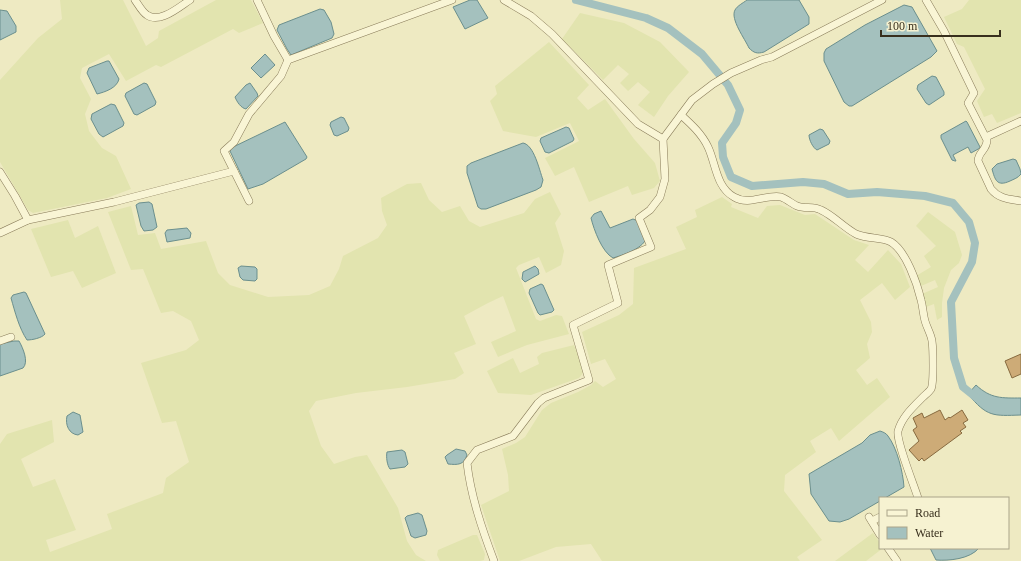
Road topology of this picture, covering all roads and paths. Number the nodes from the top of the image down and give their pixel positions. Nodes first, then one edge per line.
1 (135, 0) edge
2 (190, 0) edge
3 (257, 0) edge
4 (452, 0) edge
5 (504, 0) edge
6 (882, 0) edge
7 (926, 0) edge
8 (288, 60) junction
9 (681, 115) junction
10 (1021, 121) edge
11 (986, 137) junction
12 (663, 139) junction
13 (234, 171) junction
14 (0, 172) edge
15 (249, 201) dead end
16 (1021, 201) edge
17 (28, 220) junction
18 (0, 233) edge
19 (11, 337) dead end
20 (0, 341) edge
21 (918, 497) edge
22 (879, 517) edge
23 (879, 533) edge
24 (889, 549) edge
25 (494, 561) edge
26 (897, 561) edge

1 - 2 street
3 - 8 street
4 - 8 street
5 - 12 street
6 - 9 street
7 - 11 street
8 - 13 street
9 - 12 street
9 - 21 street
10 - 11 street
11 - 16 street
12 - 25 street
13 - 15 street
13 - 17 street
14 - 17 street
17 - 18 street
19 - 20 street
22 - 23 street
24 - 26 street

